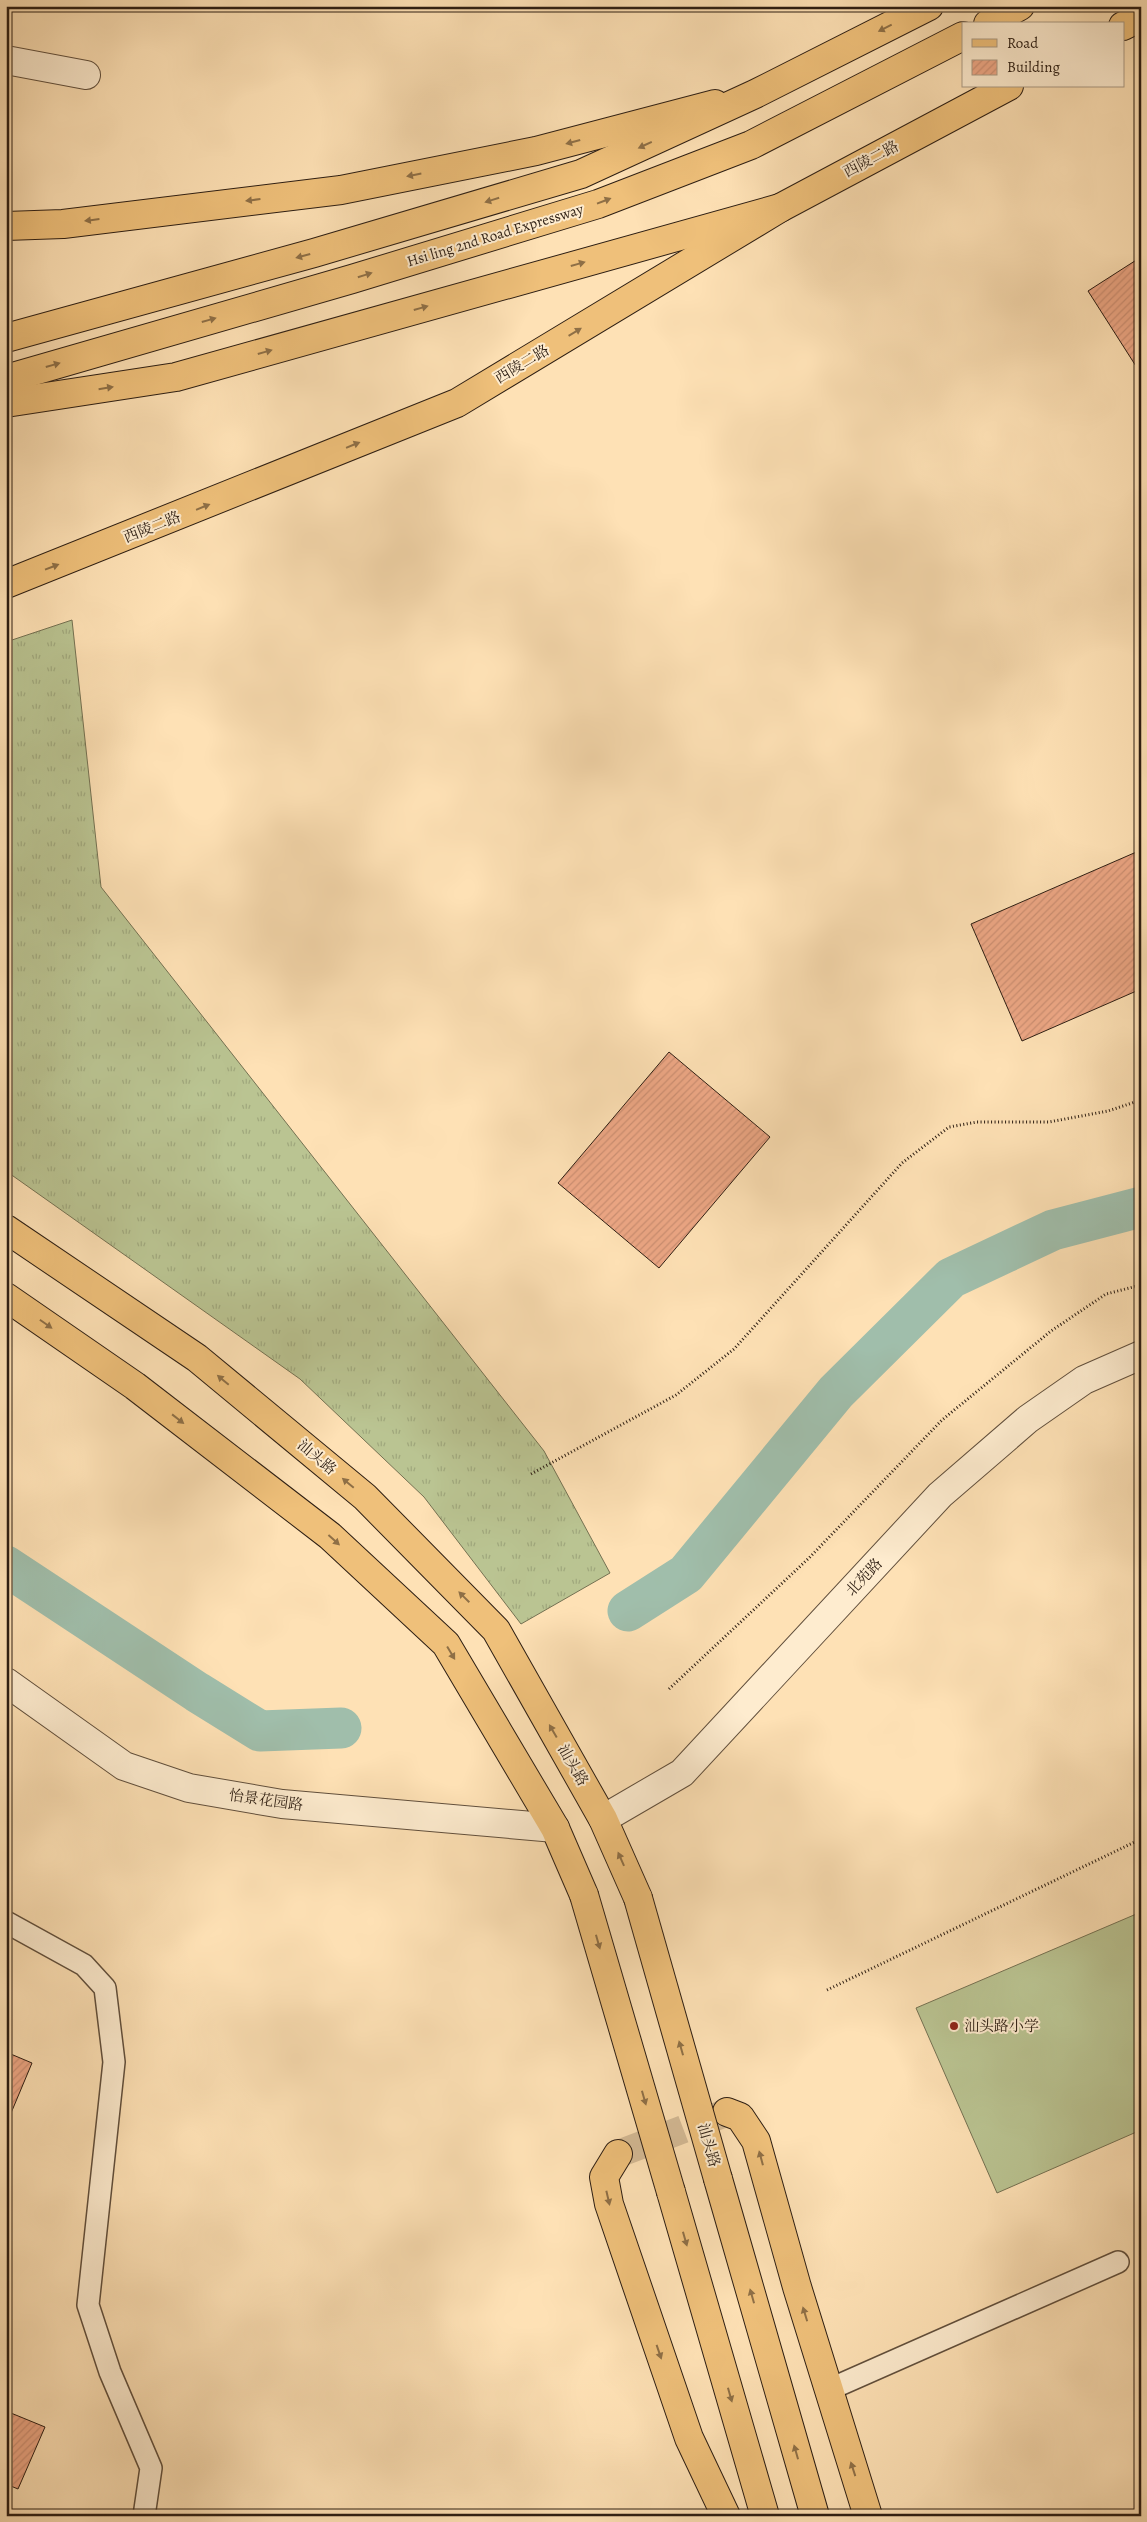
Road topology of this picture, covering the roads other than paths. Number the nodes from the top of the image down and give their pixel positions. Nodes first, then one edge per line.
1 (929, 6) edge
2 (1020, 6) edge
3 (1141, 17) edge
4 (992, 22) edge
5 (1124, 26) edge
6 (962, 37) edge
7 (6, 60) edge
8 (86, 74) dead end
9 (1005, 88) edge
10 (755, 94) junction
11 (780, 208) junction
12 (63, 224) junction
13 (6, 226) edge
14 (6, 235) edge
15 (6, 338) edge
16 (6, 379) edge
17 (6, 403) edge
18 (6, 584) edge
19 (6, 1229) edge
20 (6, 1297) edge
21 (1141, 1355) edge
22 (6, 1682) edge
23 (604, 1819) junction
24 (555, 1828) junction
25 (6, 1922) edge
26 (727, 2112) dead end
27 (618, 2154) tunnel mouth
28 (1118, 2262) dead end
29 (828, 2390) junction
30 (144, 2516) edge
31 (726, 2516) edge
32 (765, 2516) edge
33 (815, 2516) edge
34 (868, 2516) edge

1 -> 10 main road
2 - 4 main road
3 - 5 main road
16 -> 6 main road, Hsi ling 2nd Road Expressway
7 - 8 street
9 - 11 main road, 西陵二路
10 -> 12 main road
10 -> 15 main road
17 -> 11 main road
18 -> 11 main road, 西陵二路
12 - 13 main road
12 - 14 main road
23 -> 19 main road, 汕头路
20 -> 24 main road
21 - 23 street, 北苑路
22 - 24 street, 怡景花园路
33 -> 23 main road, 汕头路, bridge
24 -> 32 main road, bridge
25 - 30 lane
29 -> 26 main road
27 -> 31 main road
28 - 29 lane
34 -> 29 main road

